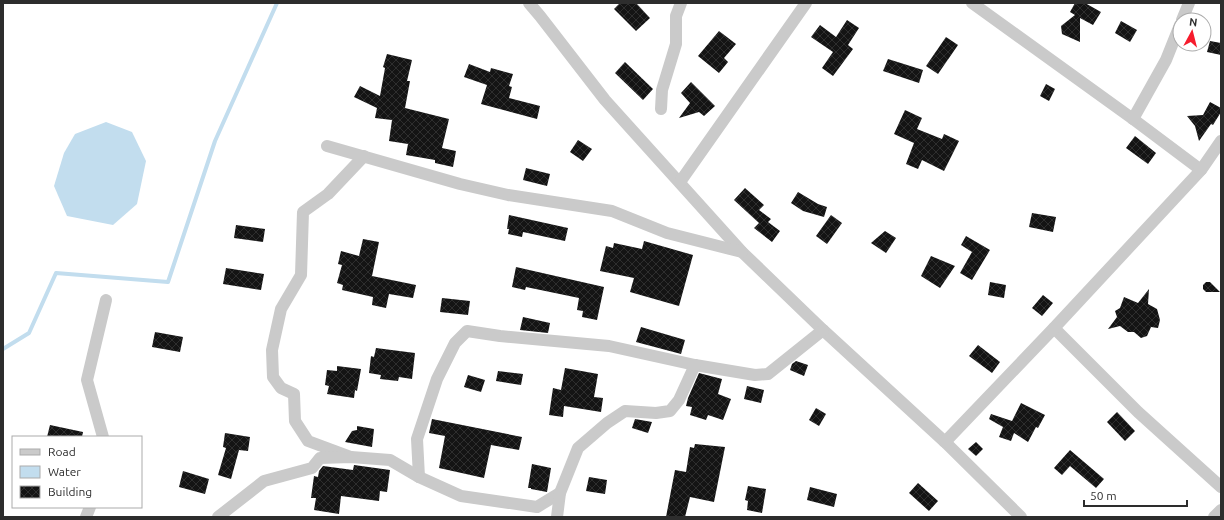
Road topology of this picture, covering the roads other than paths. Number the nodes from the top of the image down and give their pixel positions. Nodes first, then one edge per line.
1 (529, 3) edge
2 (681, 3) edge
3 (806, 3) edge
4 (972, 3) edge
5 (1172, 45) edge
6 (661, 110) dead end
7 (1134, 119) junction
8 (1221, 141) edge
9 (327, 146) dead end
10 (364, 156) junction
11 (1201, 170) junction
12 (680, 182) junction
13 (742, 252) junction
14 (106, 300) dead end
15 (1054, 328) junction
16 (823, 330) junction
17 (695, 365) junction
18 (103, 436) edge
19 (945, 442) junction
20 (351, 457) junction
21 (419, 477) junction
22 (1221, 487) edge
23 (560, 493) junction
24 (1221, 510) edge
25 (218, 517) edge
26 (557, 517) edge
27 (1021, 517) edge
28 (1214, 517) edge

1 - 12 street
2 - 6 street
3 - 12 street
4 - 7 street
5 - 7 street
7 - 11 street
8 - 11 street
9 - 10 street
10 - 13 street
10 - 20 street
11 - 15 street
12 - 13 street
13 - 16 street
14 - 18 street
15 - 19 street
15 - 22 street
16 - 17 street
16 - 19 street
17 - 21 street
17 - 23 street
19 - 27 street
20 - 21 street
20 - 25 street
21 - 23 street
23 - 26 street
24 - 28 street

